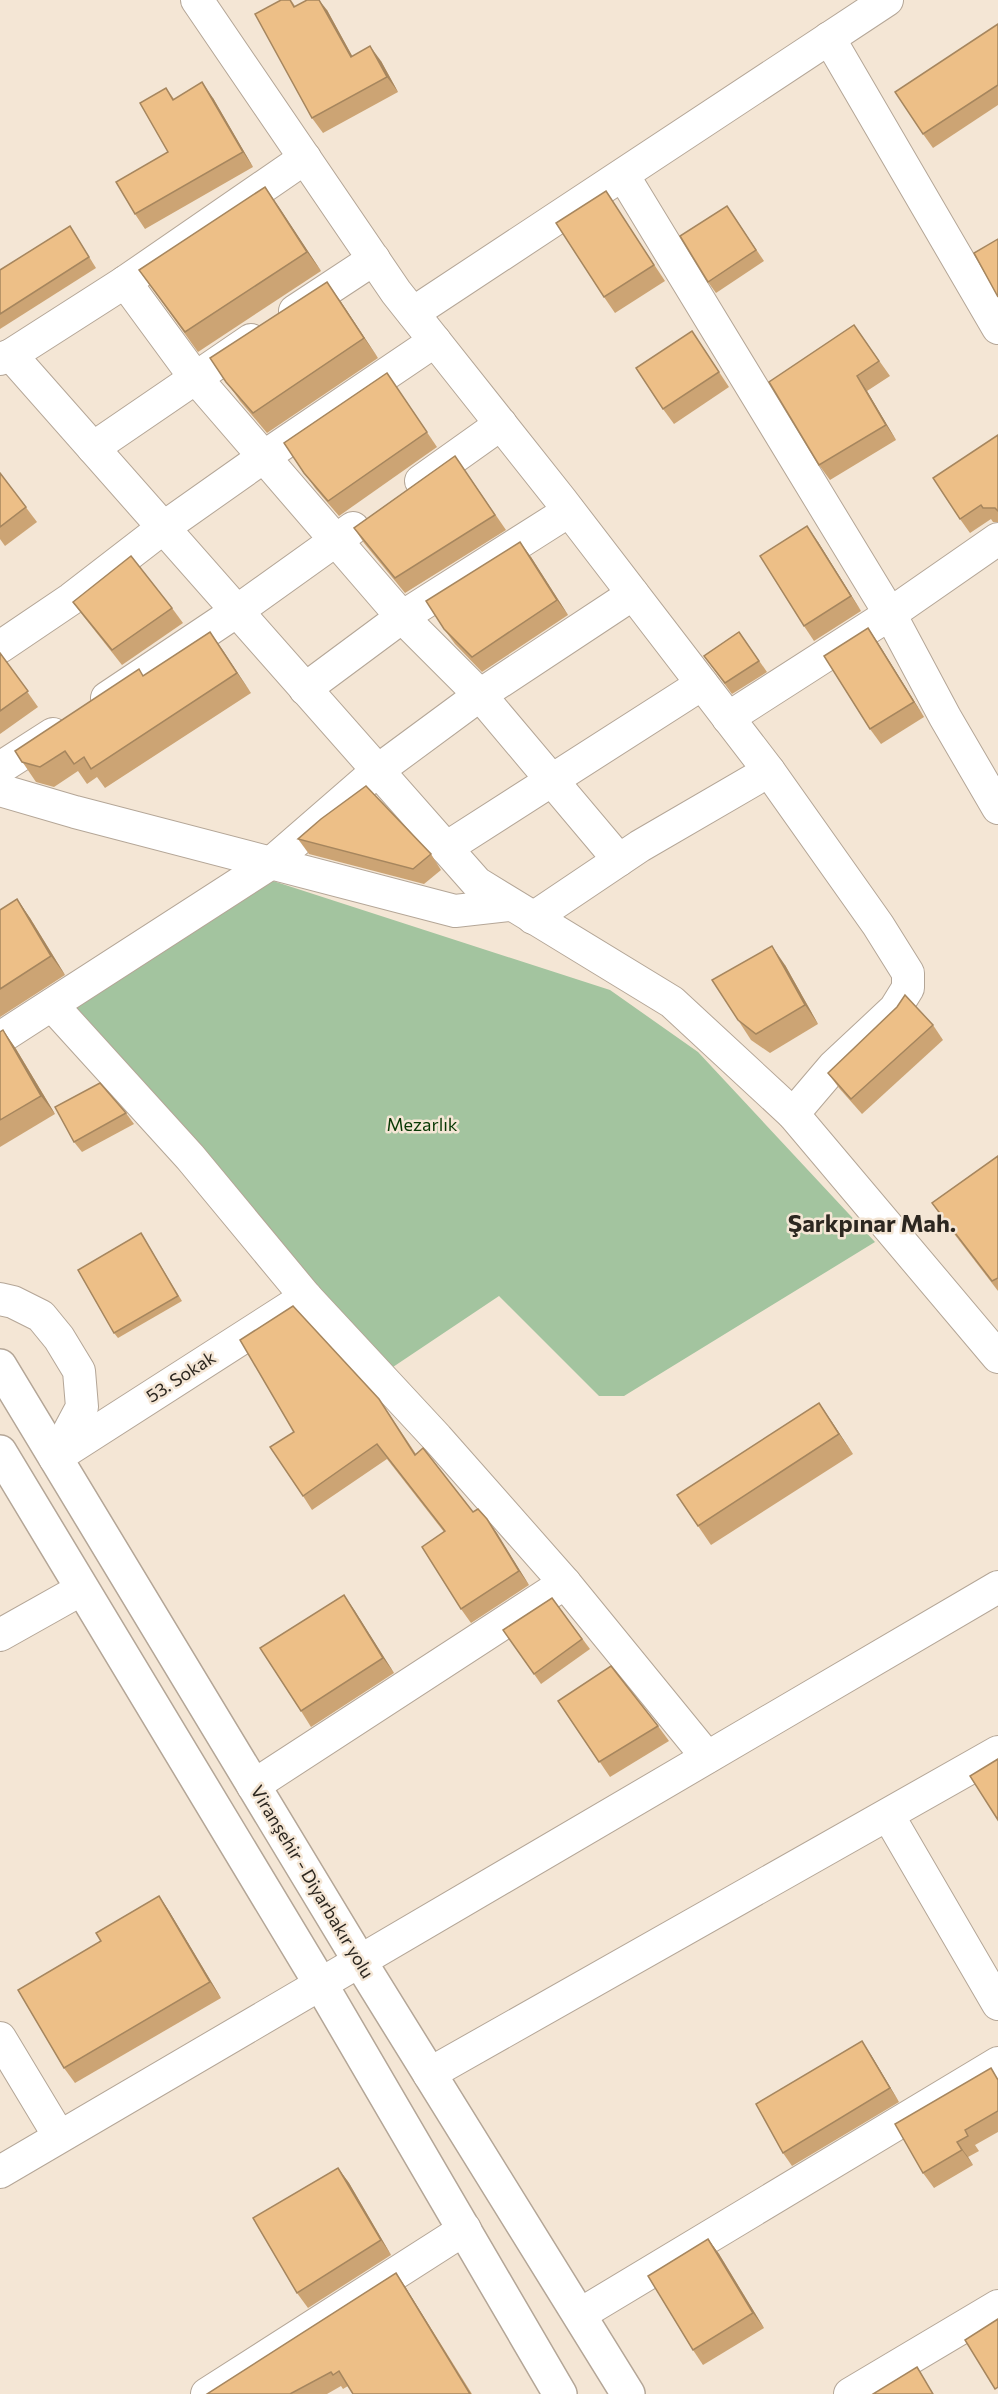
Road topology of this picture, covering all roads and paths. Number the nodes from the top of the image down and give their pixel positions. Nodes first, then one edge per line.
1 (197, 0) edge
2 (886, 0) edge
3 (830, 38) junction
4 (305, 158) junction
5 (623, 175) junction
6 (374, 259) junction
7 (125, 282) junction
8 (413, 313) junction
9 (998, 327) edge
10 (435, 342) junction
11 (6, 357) edge
12 (195, 376) junction
13 (501, 424) junction
14 (93, 448) junction
15 (265, 456) junction
16 (569, 510) junction
17 (163, 528) junction
18 (998, 539) edge
19 (337, 540) junction
20 (633, 594) junction
21 (237, 611) junction
22 (890, 614) junction
23 (402, 617) junction
24 (0, 647) edge
25 (702, 684) junction
26 (305, 689) junction
27 (480, 695) junction
28 (728, 718) junction
29 (0, 768) edge
30 (377, 771) junction
31 (769, 771) junction
32 (551, 780) junction
33 (0, 790) edge
34 (998, 808) edge
35 (446, 848) junction
36 (619, 860) junction
37 (271, 863) junction
38 (521, 911) junction
39 (52, 1005) junction
40 (0, 1038) edge
41 (792, 1114) junction
42 (306, 1297) junction
43 (0, 1299) edge
44 (992, 1338) edge
45 (0, 1366) edge
46 (0, 1452) edge
47 (55, 1458) junction
48 (565, 1583) junction
49 (998, 1587) edge
50 (82, 1589) junction
51 (0, 1635) edge
52 (998, 1752) edge
53 (707, 1757) junction
54 (254, 1786) junction
55 (888, 1815) junction
56 (359, 1960) junction
57 (320, 1983) junction
58 (998, 2004) edge
59 (0, 2038) edge
60 (998, 2064) edge
61 (429, 2074) junction
62 (59, 2136) junction
63 (0, 2172) edge
64 (465, 2229) junction
65 (998, 2306) edge
66 (579, 2315) junction
67 (207, 2394) edge
68 (560, 2394) edge
69 (628, 2394) edge
70 (850, 2394) edge

1 - 4 street
2 - 3 street
3 - 5 street
3 - 9 street
4 - 6 street
4 - 7 street
5 - 8 street
5 - 22 street
6 - 8 street
6 - 12 street
7 - 11 street
7 - 12 street
8 - 10 street
10 - 13 street
10 - 15 street
11 - 14 street
12 - 14 street
12 - 15 street
13 - 16 street
13 - 19 street
14 - 17 street
15 - 17 street
15 - 19 street
16 - 20 street
16 - 23 street
17 - 21 street
17 - 24 street
18 - 22 street
19 - 21 street
19 - 23 street
20 - 25 street
20 - 27 street
21 - 26 street
21 - 29 street
22 - 28 street
22 - 34 street
23 - 26 street
23 - 27 street
25 - 28 street
25 - 32 street
26 - 30 street
27 - 30 street
27 - 32 street
28 - 31 street
30 - 35 street
30 - 37 street
31 - 36 street
31 - 41 street
32 - 35 street
32 - 36 street
33 - 37 street
35 - 38 street
36 - 38 street
37 - 38 street
37 - 39 street
38 - 41 street
39 - 40 street
39 - 42 street
41 - 44 street
42 - 47 street, 53. Sokak
42 - 48 street
43 - 47 street
45 - 47 main road, Viranşehir - Diyarbakır yolu
46 - 50 main road
47 - 54 main road, Viranşehir - Diyarbakır yolu
48 - 53 street
48 - 54 street
49 - 53 street
50 - 51 street
50 - 57 main road
52 - 55 street
53 - 56 street
54 - 56 main road, Viranşehir - Diyarbakır yolu
55 - 58 street
55 - 61 street
56 - 57 street
56 - 61 main road, Viranşehir - Diyarbakır yolu
57 - 62 street
57 - 64 main road
59 - 62 street
60 - 66 street
61 - 66 main road, Viranşehir - Diyarbakır yolu
62 - 63 street
64 - 67 street
64 - 68 main road
65 - 70 street
66 - 69 main road, Viranşehir - Diyarbakır yolu

